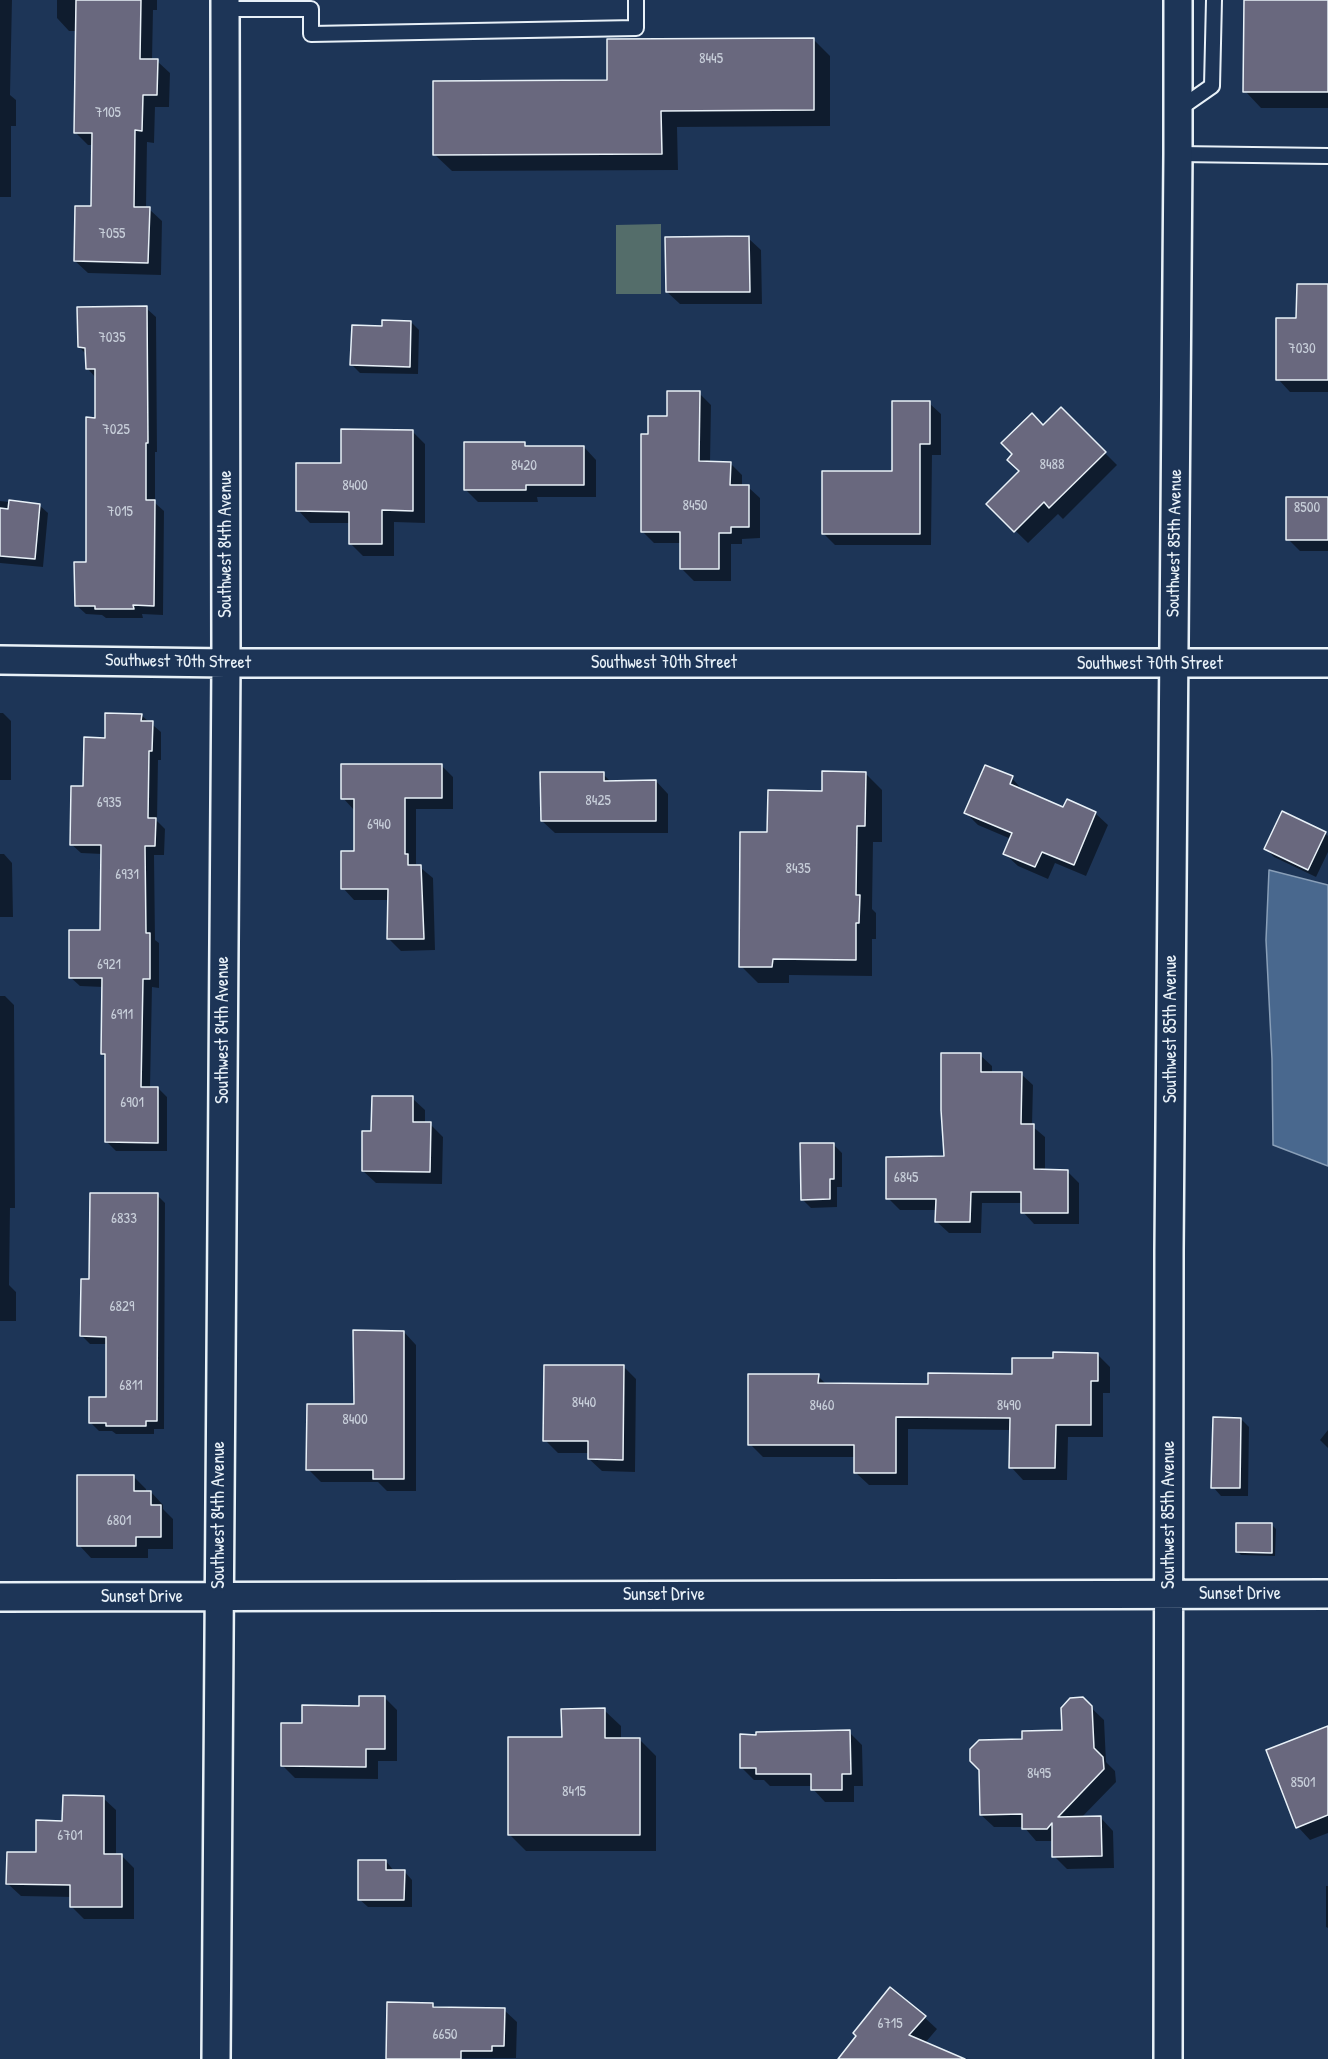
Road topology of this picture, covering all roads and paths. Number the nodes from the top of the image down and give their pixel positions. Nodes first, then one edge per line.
1 (636, 0) edge
2 (1178, 0) edge
3 (1214, 0) edge
4 (311, 4) edge
5 (225, 5) edge
6 (1179, 109) junction
7 (1179, 154) junction
8 (1328, 156) edge
9 (0, 660) edge
10 (226, 663) junction
11 (1328, 663) edge
12 (1174, 664) junction
13 (1169, 1594) junction
14 (1328, 1594) edge
15 (219, 1596) junction
16 (0, 1597) edge
17 (216, 2059) edge
18 (1168, 2059) edge

1 - 4 lane
2 - 6 street, Southwest 85th Avenue
3 - 6 lane
4 - 5 lane
5 - 10 street, Southwest 84th Avenue
6 - 7 street, Southwest 85th Avenue
7 - 8 lane
7 - 12 street, Southwest 85th Avenue
9 - 10 street, Southwest 70th Street
10 - 12 street, Southwest 70th Street
10 - 15 street, Southwest 84th Avenue
11 - 12 street, Southwest 70th Street
12 - 13 street, Southwest 85th Avenue
13 - 14 street, Sunset Drive
13 - 15 street, Sunset Drive
13 - 18 street, Southwest 85th Avenue
15 - 16 street, Sunset Drive
15 - 17 street, Southwest 84th Avenue

